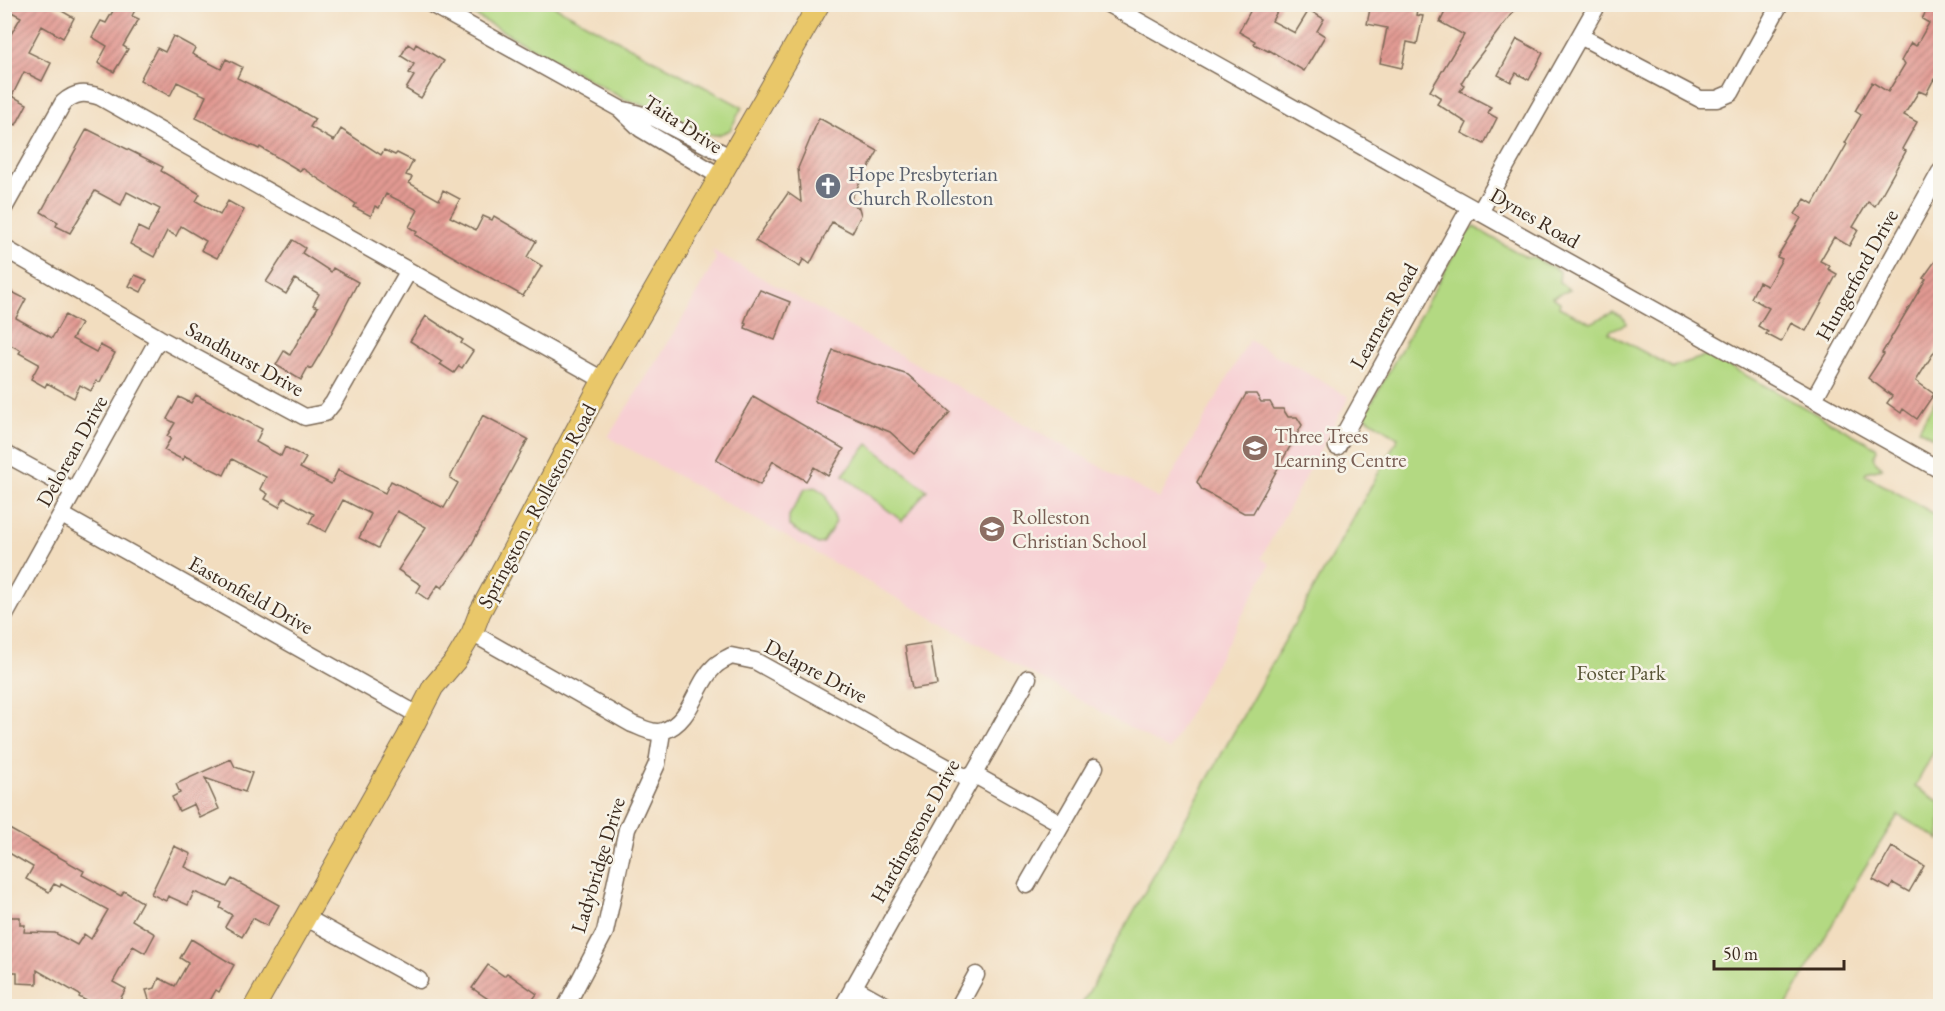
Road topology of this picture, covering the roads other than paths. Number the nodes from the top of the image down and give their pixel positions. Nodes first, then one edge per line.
1 (431, 4) edge
2 (819, 4) edge
3 (1108, 4) edge
4 (1598, 4) edge
5 (1780, 4) edge
6 (1581, 36) junction
7 (620, 109) junction
8 (732, 158) junction
9 (1941, 172) edge
10 (721, 177) junction
11 (4, 208) edge
12 (1475, 210) junction
13 (4, 248) edge
14 (408, 272) junction
15 (159, 338) junction
16 (603, 380) junction
17 (1814, 399) junction
18 (1337, 447) dead end
19 (4, 453) edge
20 (1941, 470) edge
21 (74, 491) junction
22 (62, 515) junction
23 (4, 617) edge
24 (472, 633) junction
25 (1028, 678) dead end
26 (418, 715) junction
27 (662, 732) junction
28 (1095, 767) dead end
29 (971, 777) junction
30 (1062, 825) junction
31 (1027, 885) dead end
32 (305, 917) junction
33 (976, 975) dead end
34 (419, 980) dead end
35 (853, 987) junction
36 (255, 1006) edge
37 (566, 1006) edge
38 (843, 1006) edge
39 (887, 1006) edge
40 (959, 1006) edge

1 - 7 street, Taita Drive
2 - 8 main road, Springston - Rolleston Road
3 - 12 street, Dynes Road
4 - 6 street, Learners Road
5 - 6 street
6 - 12 street, Learners Road
7 - 8 street, Taita Drive
7 - 10 street, Taita Drive
8 - 10 main road, Springston - Rolleston Road
9 - 17 street, Hungerford Drive
10 - 16 main road, Springston - Rolleston Road
11 - 14 street
12 - 17 street, Dynes Road
12 - 18 street, Learners Road
13 - 15 street, Sandhurst Drive
14 - 15 street, Sandhurst Drive
14 - 16 street
15 - 21 street, Delorean Drive
16 - 24 main road, Springston - Rolleston Road
17 - 20 street, Dynes Road
19 - 21 street
21 - 22 street, Delorean Drive
22 - 23 street, Delorean Drive
22 - 26 street, Eastonfield Drive
24 - 26 main road, Springston - Rolleston Road
24 - 27 street
25 - 29 street, Hardingstone Drive
26 - 32 main road, Springston - Rolleston Road
27 - 29 street, Delapre Drive
27 - 37 street, Ladybridge Drive
28 - 30 street
29 - 30 street, Delapre Drive
29 - 35 street, Hardingstone Drive
30 - 31 street
32 - 34 street
32 - 36 main road, Springston - Rolleston Road
33 - 40 street
35 - 38 street, Hardingstone Drive
35 - 39 street

